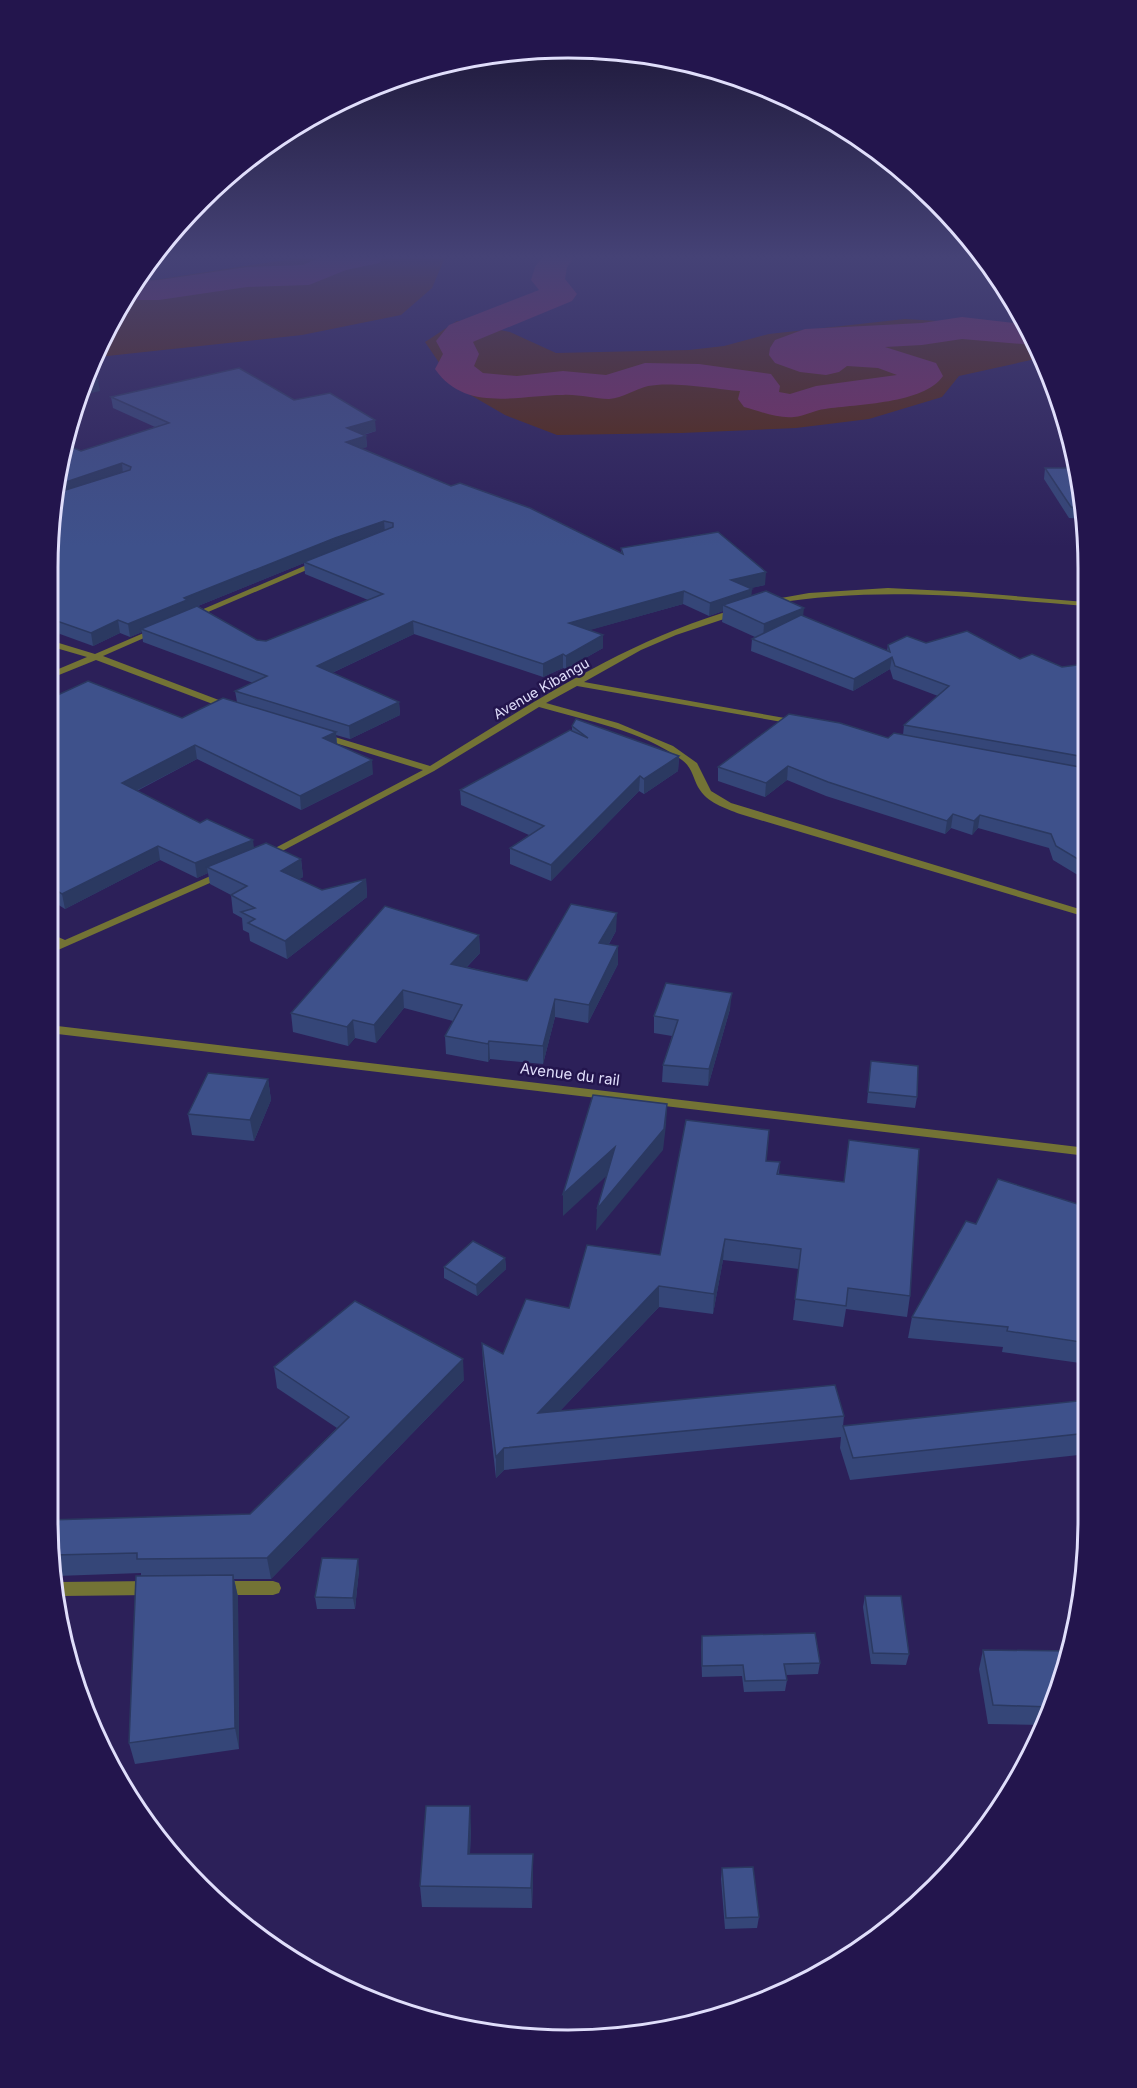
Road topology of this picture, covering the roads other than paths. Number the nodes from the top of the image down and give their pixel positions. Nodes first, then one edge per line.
1 (329, 559) edge
2 (761, 604) edge
3 (1078, 604) edge
4 (750, 608) edge
5 (179, 621) edge
6 (169, 625) edge
7 (58, 646) edge
8 (94, 656) junction
9 (58, 672) edge
10 (576, 683) junction
11 (538, 704) junction
12 (236, 710) edge
13 (807, 725) edge
14 (316, 734) edge
15 (431, 769) junction
16 (258, 860) edge
17 (237, 868) edge
18 (1078, 912) edge
19 (58, 940) edge
20 (65, 944) junction
21 (58, 947) edge
22 (58, 1030) edge
23 (1078, 1151) edge
24 (166, 1588) edge
25 (202, 1588) edge
26 (273, 1588) dead end
27 (63, 1589) edge

1 - 5 street
2 - 3 street
4 - 10 street, Avenue Kibangu
6 - 8 street
7 - 8 street
8 - 9 street
8 - 12 street
10 - 11 street, Avenue Kibangu
10 - 13 street
11 - 15 street, Avenue Kibangu
11 - 18 street
14 - 15 street
15 - 16 street, Avenue Kibangu
17 - 20 street
19 - 20 street
20 - 21 street
22 - 23 street, Avenue du rail
24 - 27 street
25 - 26 street

